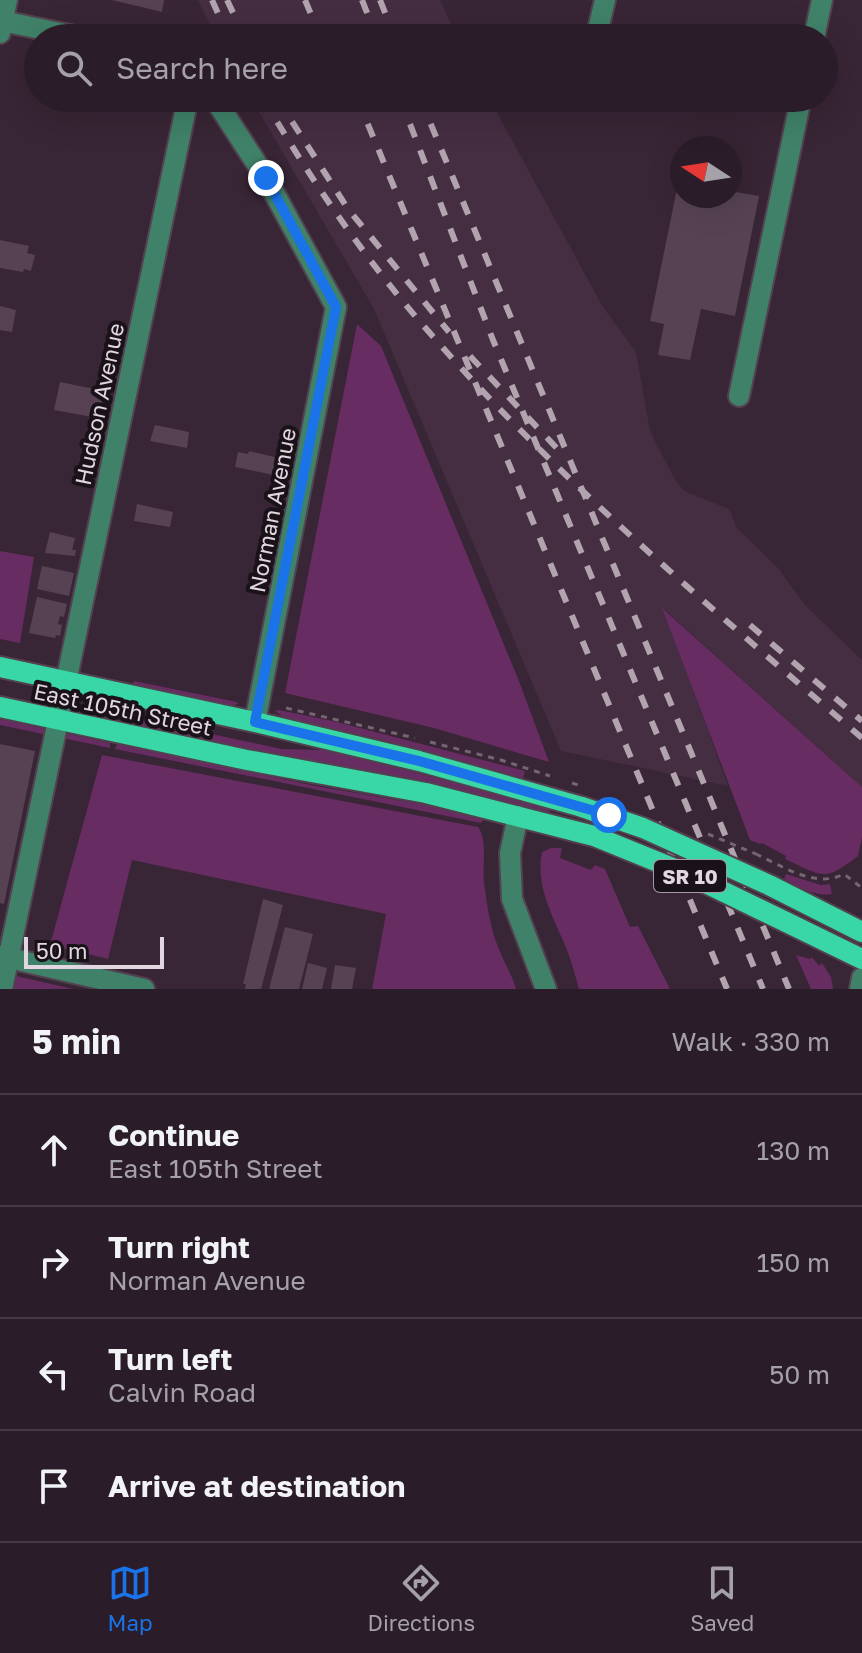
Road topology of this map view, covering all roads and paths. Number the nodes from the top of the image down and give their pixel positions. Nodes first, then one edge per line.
1 (7, 0) edge
2 (605, 0) edge
3 (822, 0) edge
4 (599, 24) edge
5 (817, 24) edge
6 (1, 27) edge
7 (24, 30) edge
8 (185, 112) edge
9 (223, 112) edge
10 (798, 112) edge
11 (739, 396) dead end
12 (0, 667) edge
13 (65, 681) junction
14 (0, 707) edge
15 (58, 719) junction
16 (255, 722) junction
17 (518, 816) junction
18 (756, 854) dead end
19 (862, 888) edge
20 (862, 932) edge
21 (4, 957) edge
22 (862, 959) edge
23 (862, 978) edge
24 (2, 989) edge
25 (144, 989) edge
26 (546, 989) edge
27 (860, 989) edge

1 - 6 street
2 - 4 street
3 - 5 street
6 - 7 street
8 - 13 street, Hudson Avenue
9 - 16 street, Norman Avenue
10 - 11 street
12 - 13 main road, East 105th Street / SR 10
13 - 15 street, Hudson Avenue
13 - 16 main road, East 105th Street / SR 10
14 - 15 main road, East 105th Street / SR 10
15 - 17 main road, East 105th Street / SR 10
15 - 21 street, Hudson Avenue
16 - 20 main road, East 105th Street / SR 10, bridge
17 - 22 main road, East 105th Street / SR 10, bridge
17 - 26 street
18 - 19 path
21 - 24 street, Hudson Avenue
21 - 25 street
23 - 27 street

